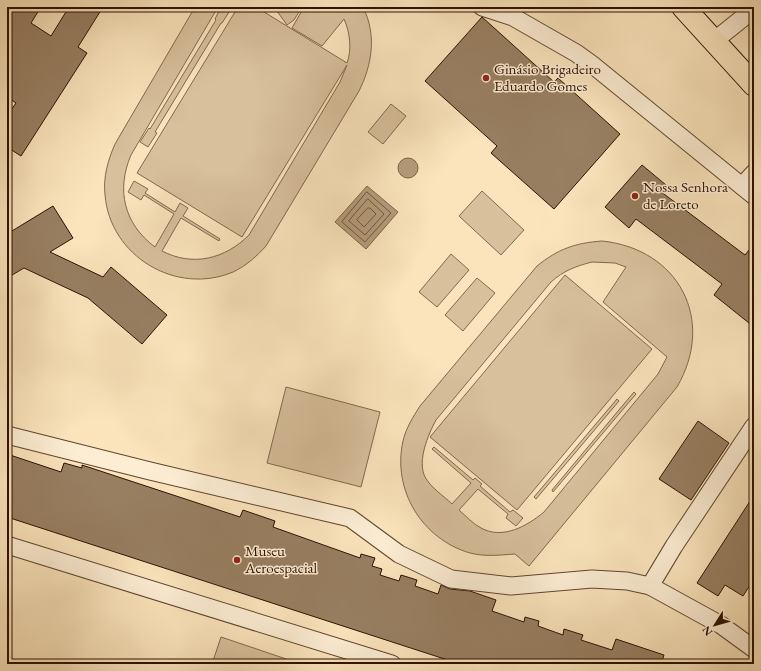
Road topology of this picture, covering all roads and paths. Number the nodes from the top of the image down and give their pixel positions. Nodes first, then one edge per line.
1 (482, 7) edge
2 (683, 7) edge
3 (754, 8) edge
4 (714, 41) junction
5 (754, 85) edge
6 (754, 173) edge
7 (748, 191) edge
8 (754, 426) edge
9 (7, 435) edge
10 (7, 545) edge
11 (650, 586) junction
12 (754, 649) edge
13 (392, 664) edge

1 - 7 lane
2 - 4 main road
3 - 4 lane
4 - 5 main road
6 - 7 lane
8 - 11 lane
9 - 11 lane
10 - 13 lane
11 - 12 lane

